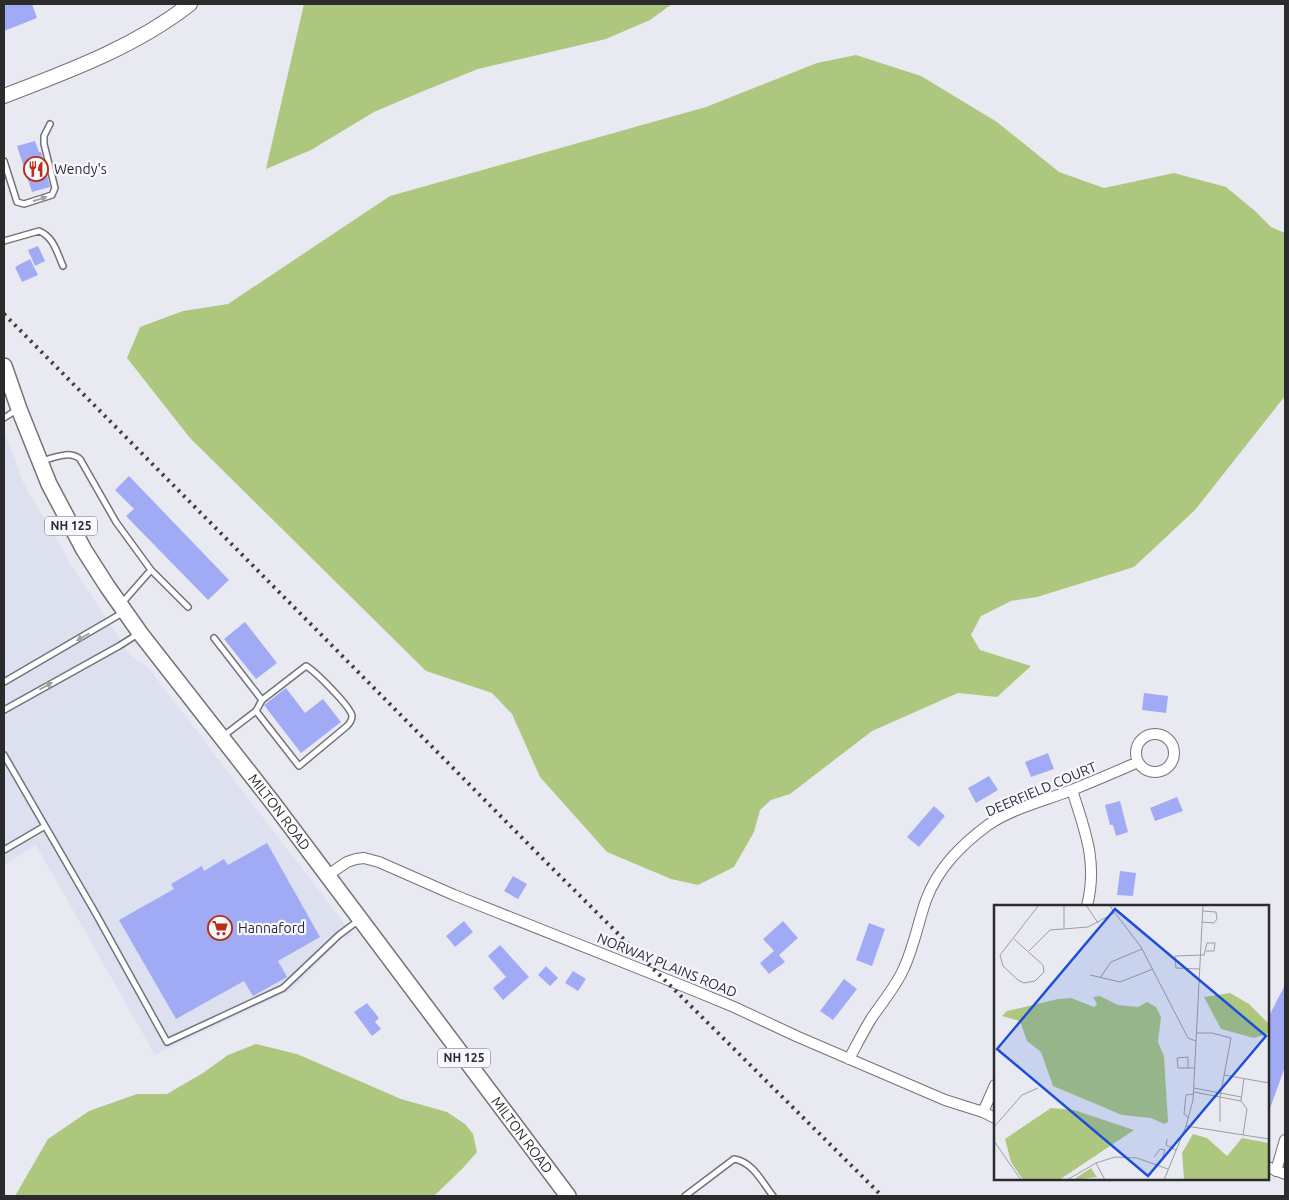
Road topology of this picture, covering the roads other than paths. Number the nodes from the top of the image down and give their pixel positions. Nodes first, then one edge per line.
1 (190, 4) edge
2 (4, 96) edge
3 (50, 124) dead end
4 (4, 162) edge
5 (4, 241) edge
6 (62, 266) dead end
7 (4, 366) edge
8 (19, 409) junction
9 (4, 418) edge
10 (40, 462) junction
11 (151, 570) junction
12 (188, 607) dead end
13 (122, 608) junction
14 (140, 633) junction
15 (214, 638) dead end
16 (4, 682) edge
17 (262, 700) junction
18 (4, 710) edge
19 (256, 711) junction
20 (222, 737) junction
21 (4, 755) edge
22 (1138, 762) dead end
23 (1072, 790) junction
24 (45, 826) junction
25 (4, 850) edge
26 (328, 875) junction
27 (1087, 905) edge
28 (359, 919) junction
29 (849, 1059) junction
30 (994, 1087) edge
31 (983, 1112) junction
32 (994, 1118) edge
33 (1285, 1140) edge
34 (1276, 1171) edge
35 (568, 1196) edge
36 (685, 1196) edge
37 (773, 1196) edge

1 - 2 street
4 -> 3 lane
5 - 6 lane
7 - 8 main road, NH 125
8 - 9 lane
8 - 10 main road, MILTON ROAD / NH 125
10 - 11 lane
10 - 13 main road, MILTON ROAD / NH 125
11 - 12 lane
11 - 13 lane
13 - 14 main road, MILTON ROAD / NH 125
13 -> 16 lane
18 -> 14 lane
14 - 20 main road, MILTON ROAD / NH 125
15 - 17 lane
17 - 19 lane
17 - 19 lane
19 - 20 lane
20 - 26 main road, MILTON ROAD / NH 125
21 - 24 lane
22 - 23 street, DEERFIELD COURT
23 - 27 street
23 - 29 street, DEERFIELD COURT
24 - 25 lane
24 - 28 lane
26 - 28 main road, MILTON ROAD / NH 125
26 - 29 street, NORWAY PLAINS ROAD
28 - 35 main road, MILTON ROAD / NH 125
29 - 31 street, NORWAY PLAINS ROAD
30 - 31 street
31 - 32 street, NORWAY PLAINS ROAD
33 - 34 street
36 - 37 lane

